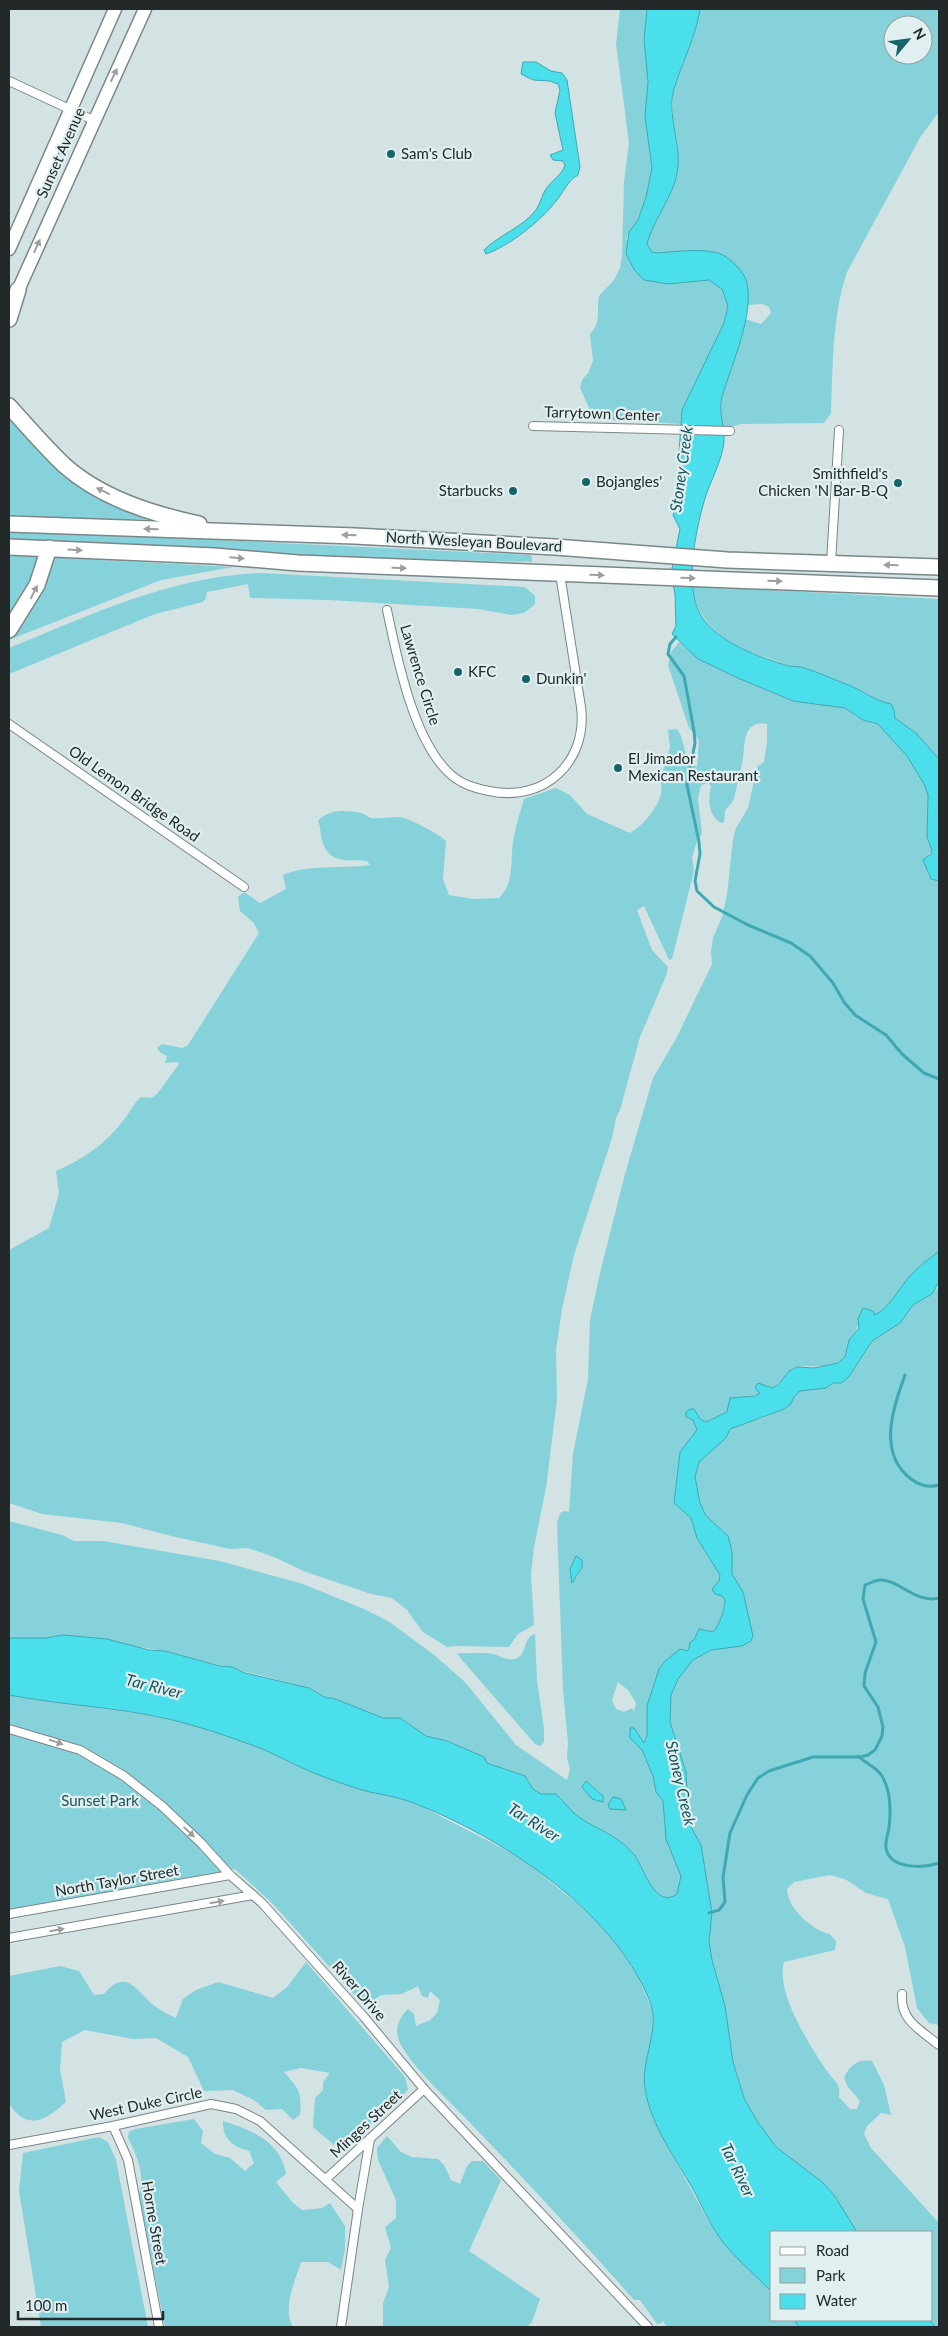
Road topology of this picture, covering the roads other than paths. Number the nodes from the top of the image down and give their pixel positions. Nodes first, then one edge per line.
1 (115, 9) edge
2 (145, 9) edge
3 (9, 80) edge
4 (72, 109) junction
5 (93, 120) junction
6 (9, 249) edge
7 (18, 290) junction
8 (9, 311) edge
9 (9, 319) edge
10 (9, 394) edge
11 (9, 406) edge
12 (533, 426) dead end
13 (839, 430) dead end
14 (730, 432) dead end
15 (34, 434) junction
16 (9, 524) edge
17 (250, 533) junction
18 (9, 546) edge
19 (49, 548) junction
20 (831, 563) junction
21 (939, 567) edge
22 (560, 574) junction
23 (939, 588) edge
24 (387, 610) dead end
25 (9, 630) edge
26 (9, 724) edge
27 (244, 887) dead end
28 (9, 1728) edge
29 (230, 1874) junction
30 (253, 1895) junction
31 (9, 1914) edge
32 (9, 1938) edge
33 (902, 1994) dead end
34 (939, 2045) edge
35 (424, 2089) junction
36 (113, 2126) junction
37 (370, 2139) junction
38 (9, 2145) edge
39 (326, 2179) junction
40 (358, 2209) junction
41 (159, 2327) edge
42 (340, 2327) edge
43 (648, 2327) edge

1 - 4 main road, Sunset Avenue
5 -> 2 main road, Sunset Avenue
3 - 4 street
4 - 5 street
4 - 6 main road, Sunset Avenue
7 -> 5 main road, Sunset Avenue
7 - 8 main road, Sunset Avenue
7 - 9 highway
10 - 15 highway
11 - 15 highway
12 - 14 street, Tarrytown Center
13 - 20 street
17 -> 15 highway
17 -> 16 highway, North Wesleyan Boulevard
20 -> 17 highway, North Wesleyan Boulevard
18 - 19 highway, North Wesleyan Boulevard
19 -> 22 highway, North Wesleyan Boulevard
25 -> 19 highway
21 -> 20 highway, North Wesleyan Boulevard
22 -> 23 highway, North Wesleyan Boulevard
22 - 24 street, Lawrence Circle
26 - 27 street, Old Lemon Bridge Road
28 -> 29 street, River Drive
29 - 30 street, River Drive
29 - 31 street, North Taylor Street
32 -> 30 street
30 - 35 street, River Drive
33 - 34 street
35 - 37 street, Minges Street
35 - 43 street, River Drive
36 - 38 street, West Duke Circle
36 - 39 street, West Duke Circle
36 - 41 street, Horne Street
37 - 39 street, Minges Street
37 - 40 street
39 - 40 street, West Duke Circle
40 - 42 street

